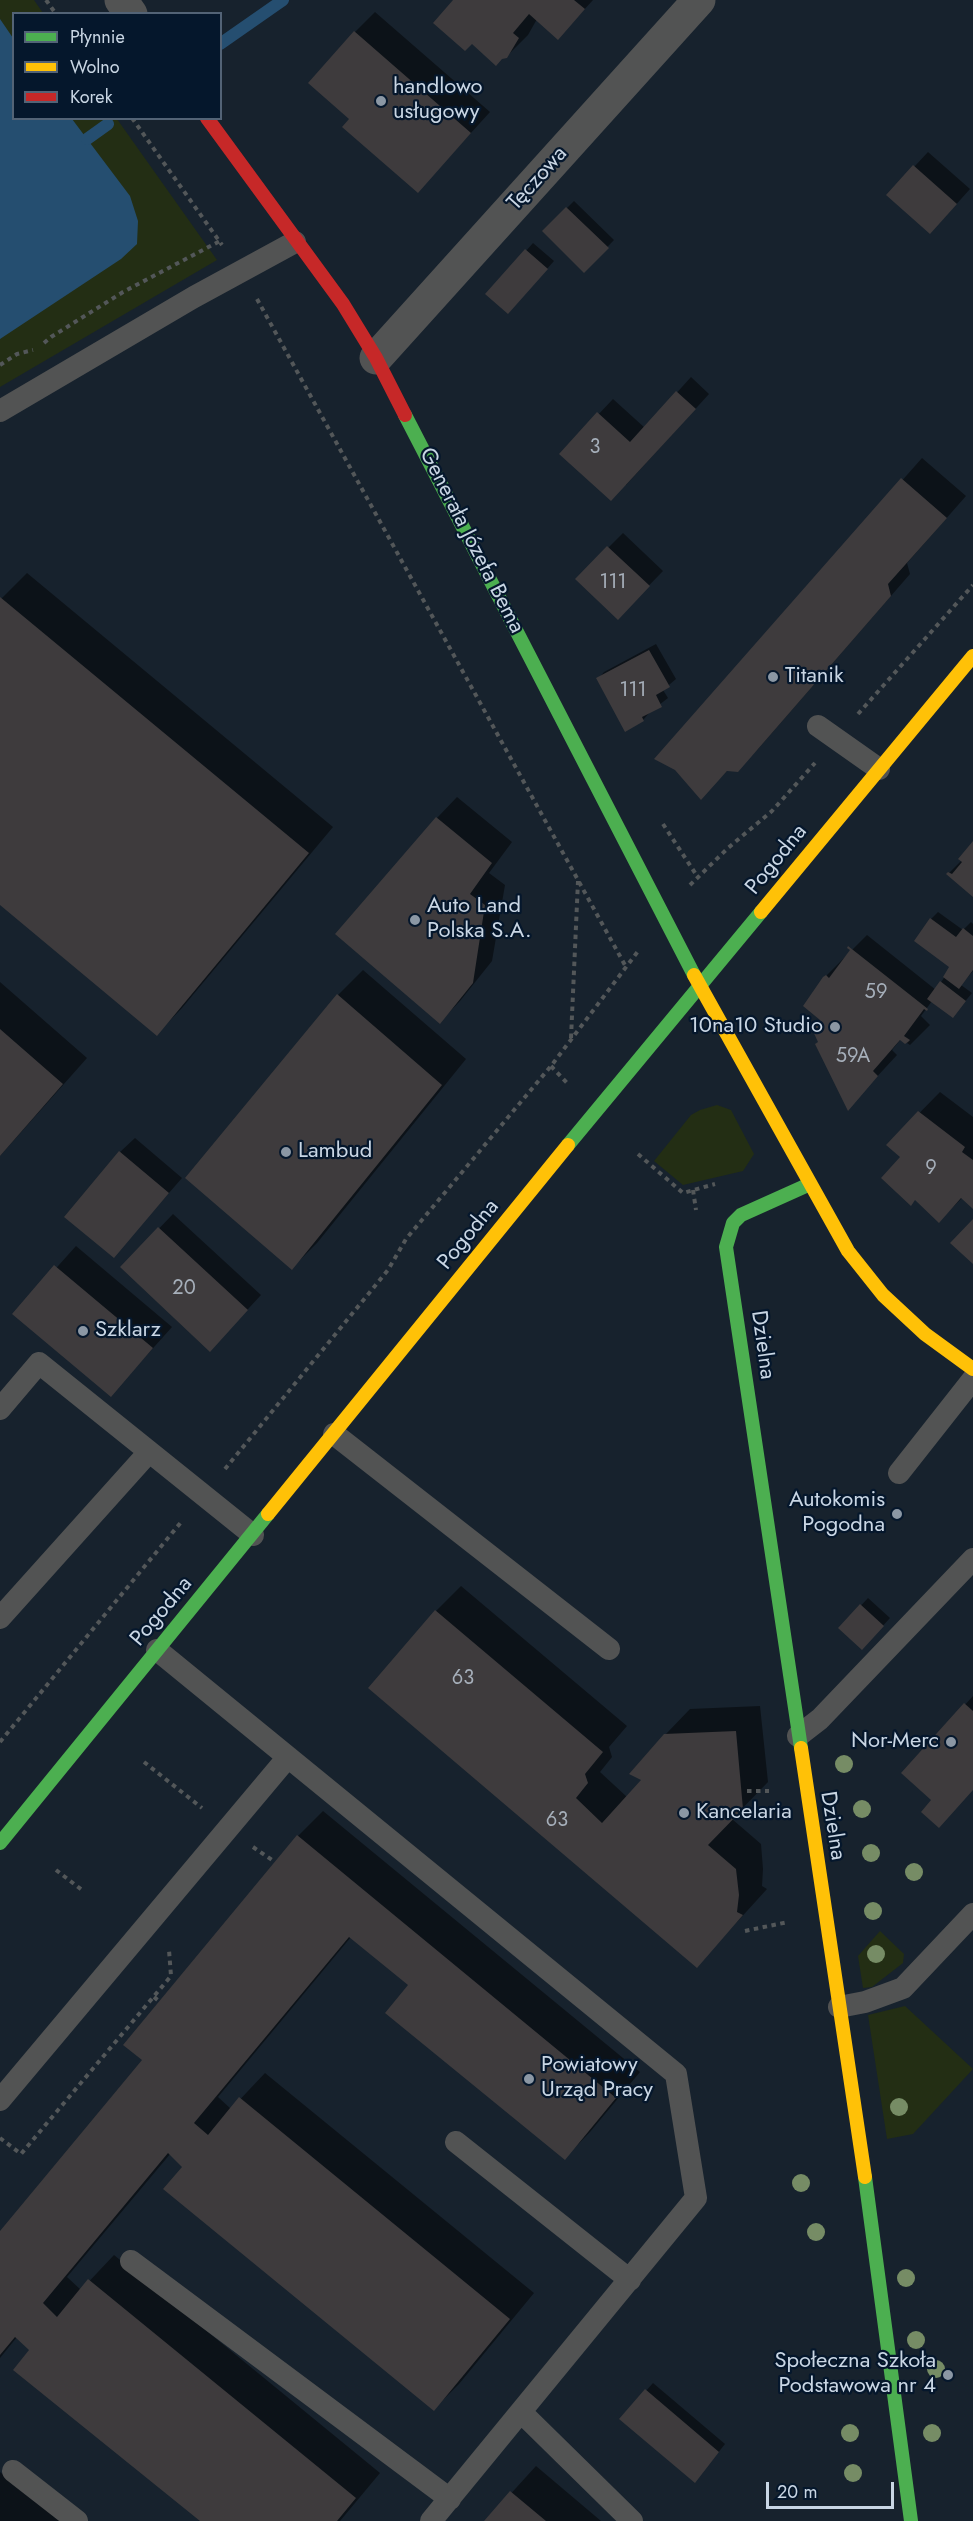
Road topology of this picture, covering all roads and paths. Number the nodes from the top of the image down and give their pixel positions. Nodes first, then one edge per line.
1 (699, 0) edge
2 (133, 120) edge
3 (208, 120) edge
4 (220, 241) junction
5 (295, 242) junction
6 (241, 271) junction
7 (376, 358) junction
8 (0, 365) edge
9 (0, 411) edge
10 (973, 656) edge
11 (818, 726) dead end
12 (879, 769) junction
13 (578, 879) junction
14 (626, 967) dead end
15 (700, 987) junction
16 (571, 1039) dead end
17 (551, 1066) dead end
18 (576, 1091) dead end
19 (638, 1154) dead end
20 (716, 1184) dead end
21 (810, 1184) junction
22 (973, 1369) edge
23 (973, 1379) edge
24 (0, 1409) edge
25 (334, 1434) junction
26 (149, 1452) junction
27 (899, 1473) dead end
28 (253, 1535) junction
29 (973, 1559) edge
30 (0, 1618) edge
31 (609, 1649) dead end
32 (158, 1650) junction
33 (798, 1736) junction
34 (288, 1757) junction
35 (144, 1762) dead end
36 (747, 1791) dead end
37 (772, 1791) dead end
38 (228, 1829) junction
39 (0, 1844) edge
40 (56, 1870) dead end
41 (82, 1890) dead end
42 (973, 1914) edge
43 (790, 1921) dead end
44 (745, 1930) dead end
45 (171, 1976) dead end
46 (154, 1997) junction
47 (159, 2002) dead end
48 (839, 2007) junction
49 (0, 2100) edge
50 (0, 2138) edge
51 (456, 2142) dead end
52 (131, 2261) dead end
53 (630, 2280) junction
54 (521, 2412) junction
55 (12, 2471) dead end
56 (450, 2499) junction
57 (77, 2521) edge
58 (431, 2521) edge
59 (632, 2521) edge
60 (911, 2521) edge

1 - 7 street, Tęczowa
2 - 4 path
3 - 5 street, Generała Józefa Bema
4 - 6 path
4 - 8 path
5 - 6 lane
5 - 7 street, Generała Józefa Bema
6 - 9 lane
6 - 13 path
7 - 15 street, Generała Józefa Bema
10 - 12 street, Pogodna
11 - 12 lane
12 - 15 street, Pogodna
13 - 14 path
13 - 16 path
15 - 21 street, Generała Józefa Bema
15 - 25 street, Pogodna
17 - 18 path
19 - 20 path
21 - 22 street, Generała Józefa Bema
21 - 33 street, Dzielna
23 - 27 lane
24 - 26 lane
25 - 28 street, Pogodna
25 - 31 lane
26 - 28 lane
26 - 30 lane
28 - 32 street, Pogodna
29 - 33 lane
32 - 34 lane
32 - 39 street, Pogodna
33 - 48 street, Dzielna
34 - 38 lane
34 - 53 lane
35 - 38 path
36 - 37 path
38 - 49 lane
40 - 41 path
42 - 48 lane
43 - 44 path
45 - 46 path
46 - 47 path
46 - 50 path
48 - 60 street, Dzielna
51 - 53 lane
52 - 56 lane
53 - 54 lane
54 - 56 lane
54 - 59 lane
55 - 57 lane
56 - 58 lane

